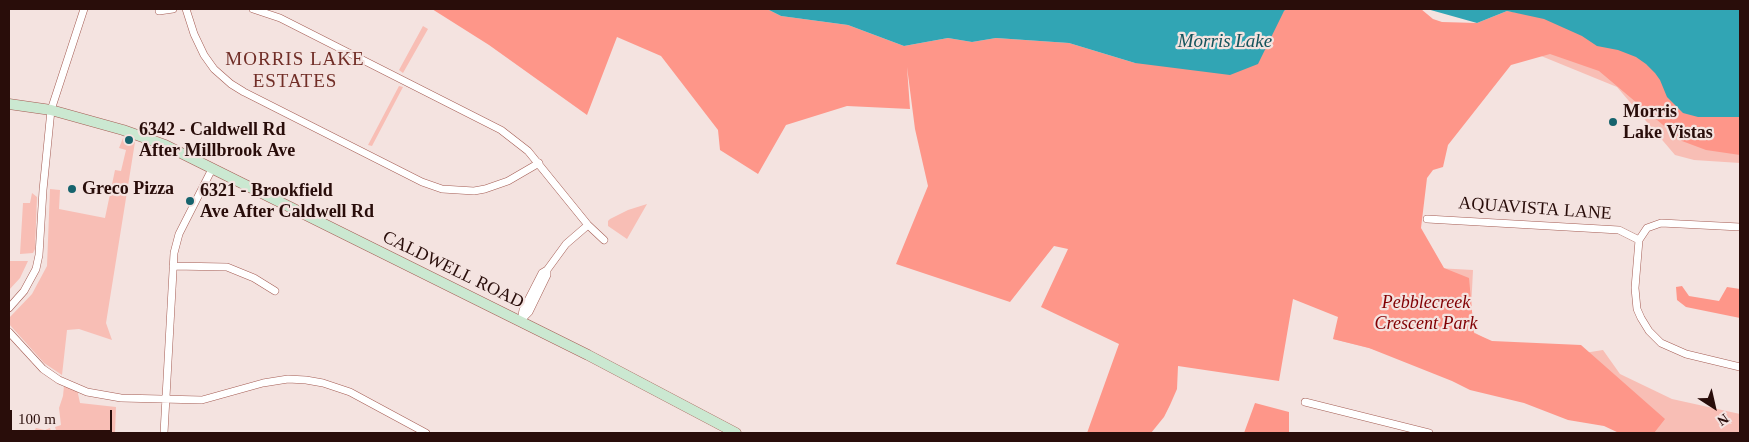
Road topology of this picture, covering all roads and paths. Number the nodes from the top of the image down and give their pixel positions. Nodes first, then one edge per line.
1 (84, 9) edge
2 (173, 9) edge
3 (186, 9) edge
4 (253, 9) edge
5 (159, 11) dead end
6 (9, 104) edge
7 (51, 110) junction
8 (539, 163) junction
9 (212, 169) junction
10 (1427, 219) dead end
11 (588, 225) junction
12 (1740, 227) edge
13 (604, 240) dead end
14 (1639, 240) junction
15 (173, 266) junction
16 (275, 291) dead end
17 (9, 308) edge
18 (521, 321) junction
19 (9, 332) edge
20 (1740, 367) edge
21 (166, 398) junction
22 (1305, 402) dead end
23 (164, 433) edge
24 (426, 433) edge
25 (736, 433) edge
26 (1430, 433) edge

1 - 7 street
2 - 5 street
3 - 8 street
4 - 8 street
6 - 7 street, CALDWELL ROAD
7 - 9 street, CALDWELL ROAD
7 - 17 street
8 - 11 street
9 - 15 street
9 - 18 street, CALDWELL ROAD
10 - 14 street, AQUAVISTA LANE
11 - 13 street
11 - 18 street
12 - 14 street
14 - 20 street
15 - 16 street
15 - 21 street
18 - 25 street, CALDWELL ROAD
19 - 21 street
21 - 23 street
21 - 24 street
22 - 26 street

